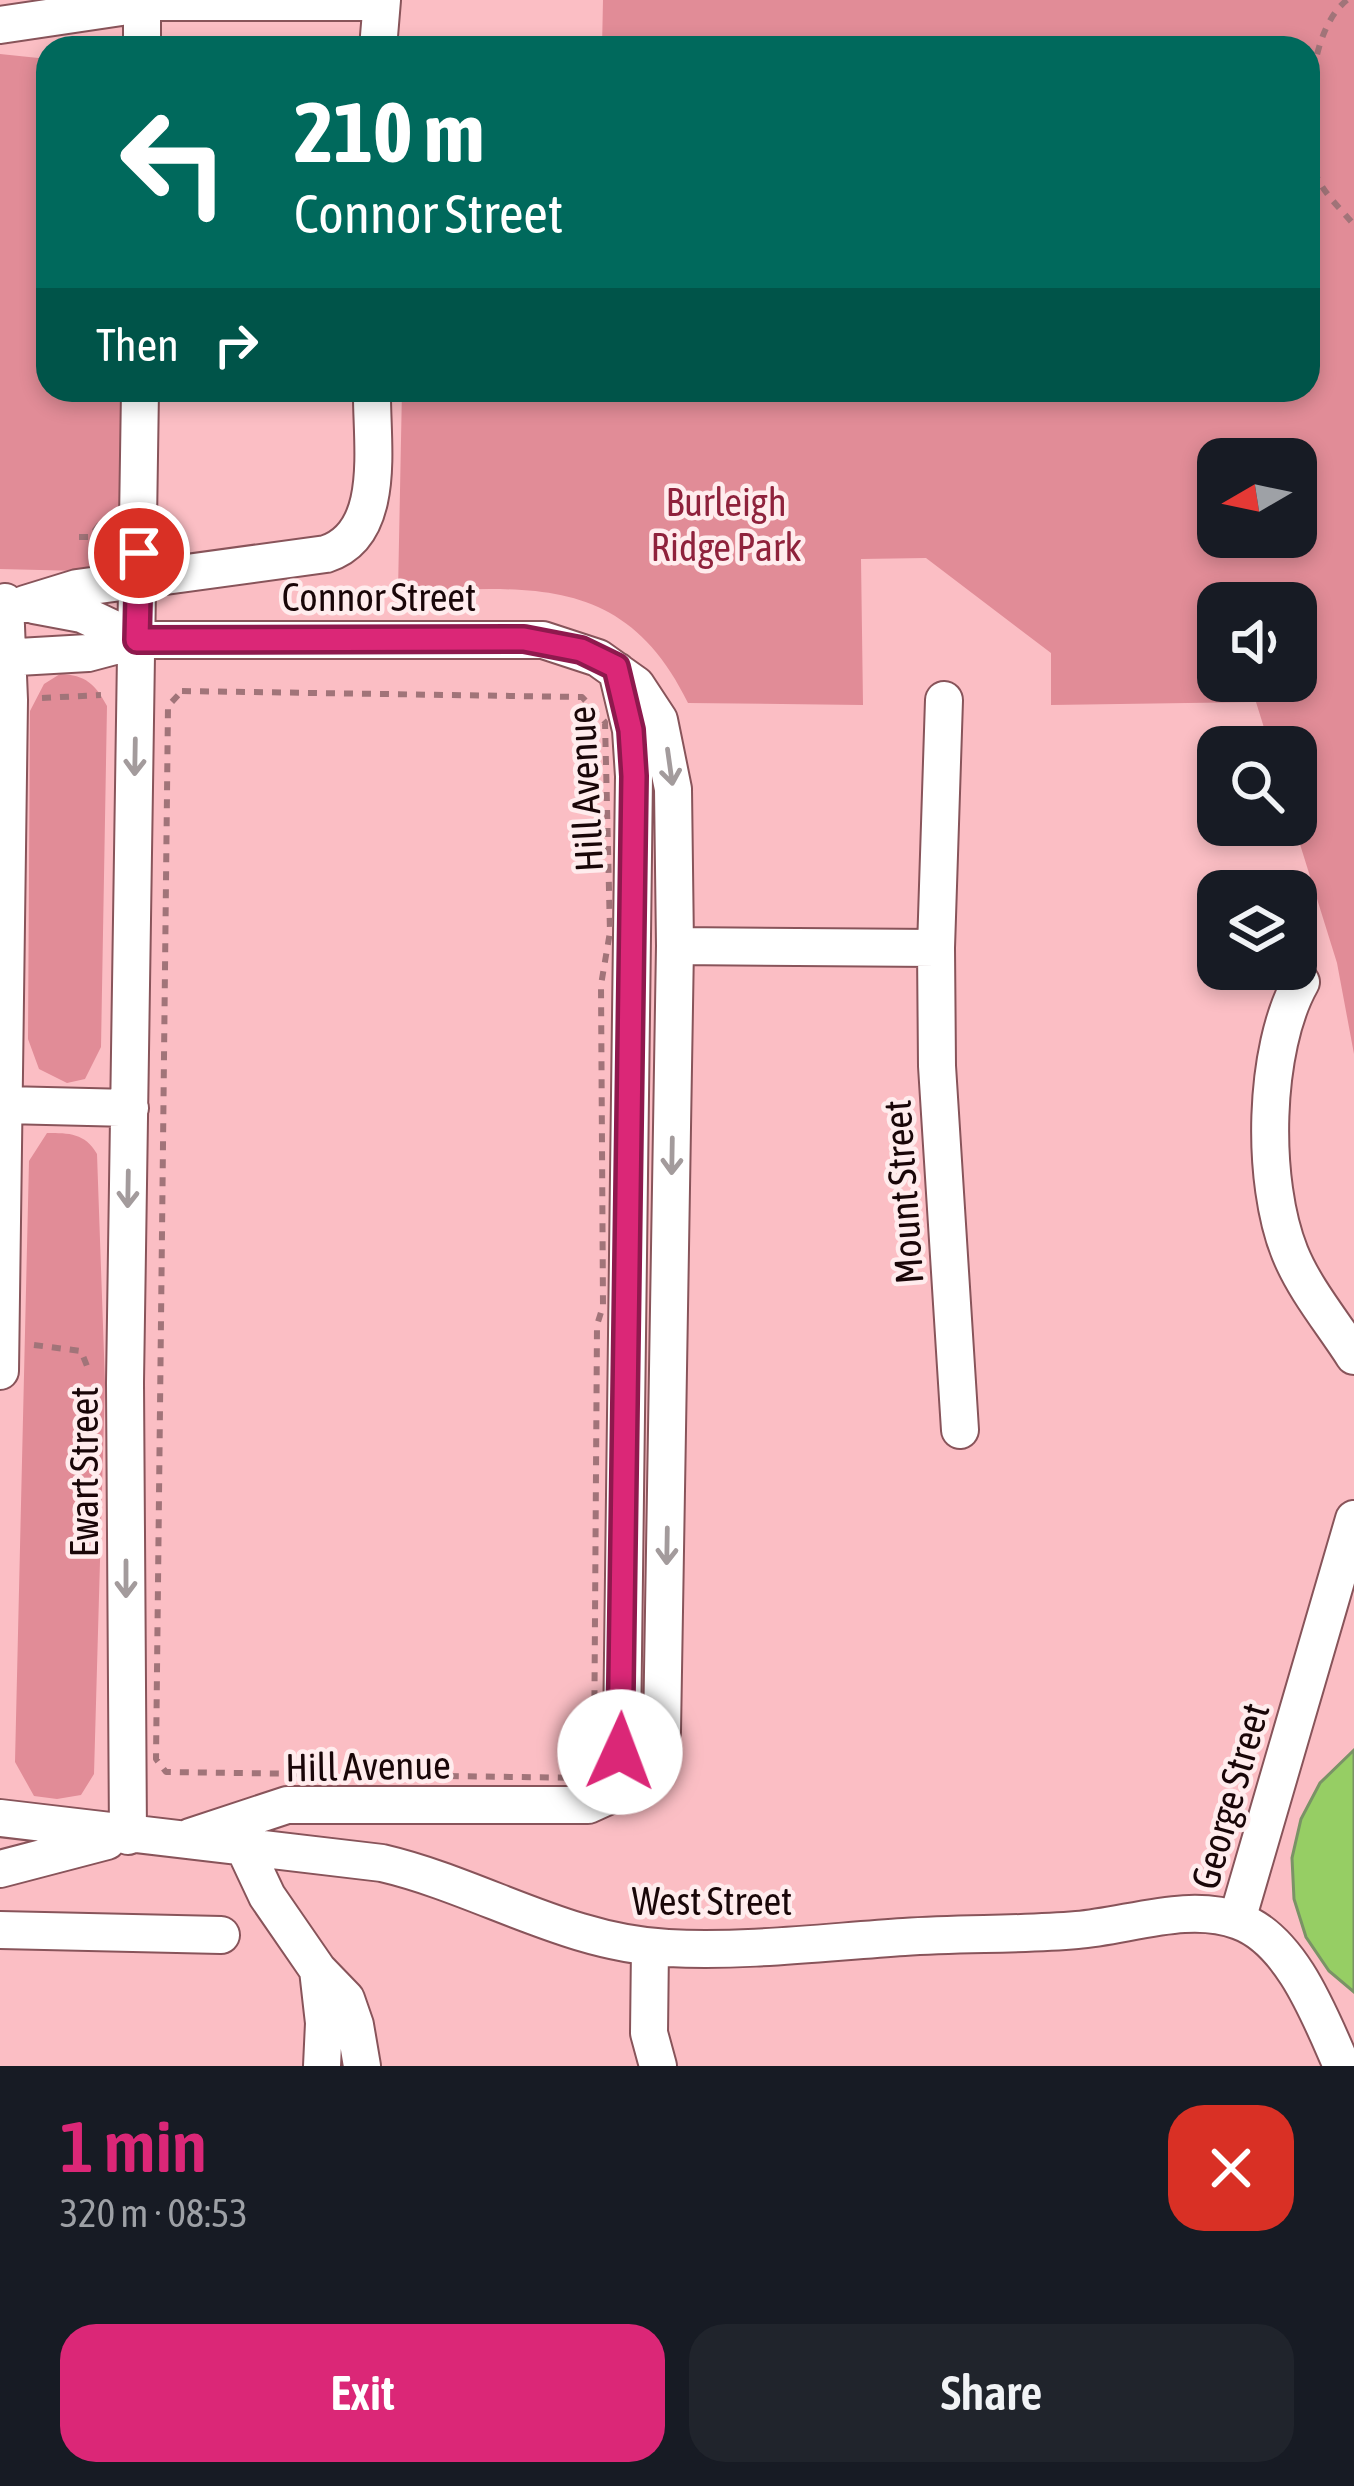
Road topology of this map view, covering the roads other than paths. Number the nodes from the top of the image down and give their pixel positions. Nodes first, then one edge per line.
1 (382, 1) edge
2 (142, 4) junction
3 (0, 25) edge
4 (142, 36) edge
5 (379, 36) edge
6 (140, 402) edge
7 (372, 402) edge
8 (139, 581) junction
9 (10, 602) edge
10 (137, 640) junction
11 (3, 658) edge
12 (616, 667) junction
13 (944, 700) dead end
14 (675, 946) junction
15 (936, 948) junction
16 (1297, 990) edge
17 (5, 1105) junction
18 (130, 1108) junction
19 (1354, 1356) edge
20 (10, 1357) edge
21 (960, 1430) dead end
22 (1354, 1519) edge
23 (552, 1808) junction
24 (0, 1820) edge
25 (128, 1836) junction
26 (190, 1837) junction
27 (243, 1846) junction
28 (16, 1865) edge
29 (1238, 1920) junction
30 (0, 1930) edge
31 (221, 1935) dead end
32 (650, 1947) junction
33 (318, 1970) junction
34 (322, 2066) edge
35 (362, 2066) edge
36 (658, 2066) edge
37 (1342, 2066) edge

1 - 2 street
1 - 5 street
2 - 3 street
2 - 4 street
6 - 8 street, Ewart Street
7 - 8 street
8 - 9 street
8 - 10 street, Ewart Street
9 - 10 street, Connor Street
9 - 11 street
10 - 11 street, Connor Street
10 - 12 street, Connor Street
10 -> 18 street, Ewart Street
11 - 17 street
12 -> 14 street, Hill Avenue
12 - 23 street, Hill Avenue
13 - 15 street, Mount Street
14 - 15 street
14 -> 23 street, Hill Avenue
15 - 21 street, Mount Street
16 - 19 street
17 - 18 street
17 - 20 street
18 -> 25 street, Ewart Street
22 - 29 street, George Street
23 - 26 street, Hill Avenue
24 - 25 street, West Street
24 - 28 street, West Street
25 - 26 street, West Street
25 - 28 street, West Street
26 - 27 street, West Street
27 - 32 street, West Street
27 - 33 street
29 - 32 street, West Street
29 - 37 street, George Street
30 - 31 street
32 - 36 street
33 - 34 street
33 - 35 street

